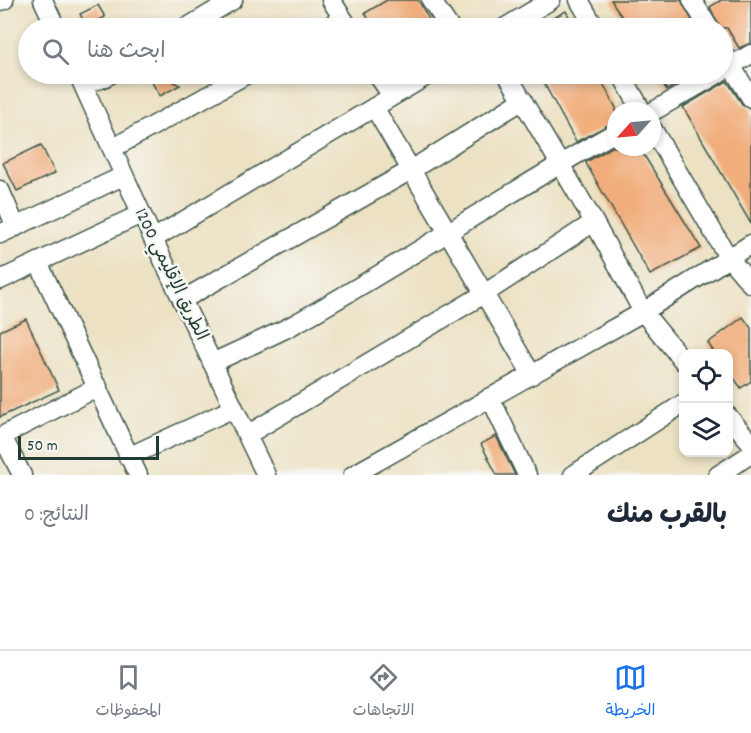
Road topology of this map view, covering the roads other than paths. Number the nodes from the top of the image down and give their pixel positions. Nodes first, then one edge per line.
1 (43, 0) edge
2 (233, 0) edge
3 (331, 0) edge
4 (431, 0) edge
5 (551, 0) edge
6 (579, 0) edge
7 (695, 1) edge
8 (51, 18) edge
9 (203, 18) edge
10 (342, 18) edge
11 (443, 18) edge
12 (521, 18) edge
13 (589, 18) edge
14 (704, 18) edge
15 (751, 54) edge
16 (733, 61) edge
17 (733, 76) edge
18 (82, 84) edge
19 (229, 84) edge
20 (384, 84) edge
21 (413, 84) edge
22 (513, 84) edge
23 (627, 84) edge
24 (695, 84) edge
25 (392, 96) junction
26 (751, 98) edge
27 (523, 100) junction
28 (637, 102) edge
29 (661, 106) edge
30 (374, 107) junction
31 (607, 137) edge
32 (661, 143) edge
33 (112, 148) junction
34 (559, 164) junction
35 (411, 170) junction
36 (123, 176) junction
37 (0, 189) edge
38 (141, 214) junction
39 (594, 222) junction
40 (8, 231) edge
41 (448, 233) junction
42 (153, 239) junction
43 (751, 244) edge
44 (728, 257) junction
45 (38, 262) junction
46 (0, 280) edge
47 (751, 284) edge
48 (484, 294) junction
49 (182, 300) junction
50 (643, 312) junction
51 (679, 356) edge
52 (212, 363) junction
53 (532, 375) junction
54 (98, 387) junction
55 (490, 397) junction
56 (679, 406) edge
57 (234, 408) junction
58 (733, 421) edge
59 (247, 435) junction
60 (1, 436) edge
61 (751, 442) edge
62 (751, 454) edge
63 (128, 457) junction
64 (22, 475) edge
65 (138, 475) edge
66 (266, 475) edge
67 (353, 475) edge
68 (527, 475) edge
69 (573, 475) edge
70 (718, 475) edge

1 - 8 street
2 - 9 street
3 - 10 street
4 - 11 street
5 - 12 street
6 - 13 street
7 - 14 street
15 - 16 street
17 - 26 street
18 - 33 street, الطريق الإقليمي 1200
19 - 33 street
20 - 25 street
21 - 25 street
22 - 27 street
23 - 28 street
24 - 29 street
25 - 30 street
27 - 34 street
27 - 35 street
30 - 35 street
30 - 42 street
31 - 34 street
32 - 44 street
33 - 36 street, الطريق الإقليمي 1200
34 - 39 street
34 - 41 street
35 - 41 street
35 - 49 street
36 - 38 street, الطريق الإقليمي 1200
36 - 40 street
37 - 40 street
38 - 42 street, الطريق الإقليمي 1200
38 - 45 street
39 - 48 street
39 - 50 street
41 - 48 street
41 - 52 street
42 - 49 street, الطريق الإقليمي 1200
43 - 44 street
44 - 47 street
44 - 50 street
45 - 46 street
45 - 54 street
48 - 53 street
48 - 59 street
49 - 52 street, الطريق الإقليمي 1200
50 - 51 street
50 - 53 street
52 - 57 street, الطريق الإقليمي 1200
53 - 55 street
54 - 60 street
54 - 63 street
55 - 67 street
55 - 68 street
56 - 69 street
57 - 59 street, الطريق الإقليمي 1200
57 - 63 street
58 - 61 street
59 - 66 street, الطريق الإقليمي 1200
60 - 64 street
62 - 70 street
63 - 65 street

